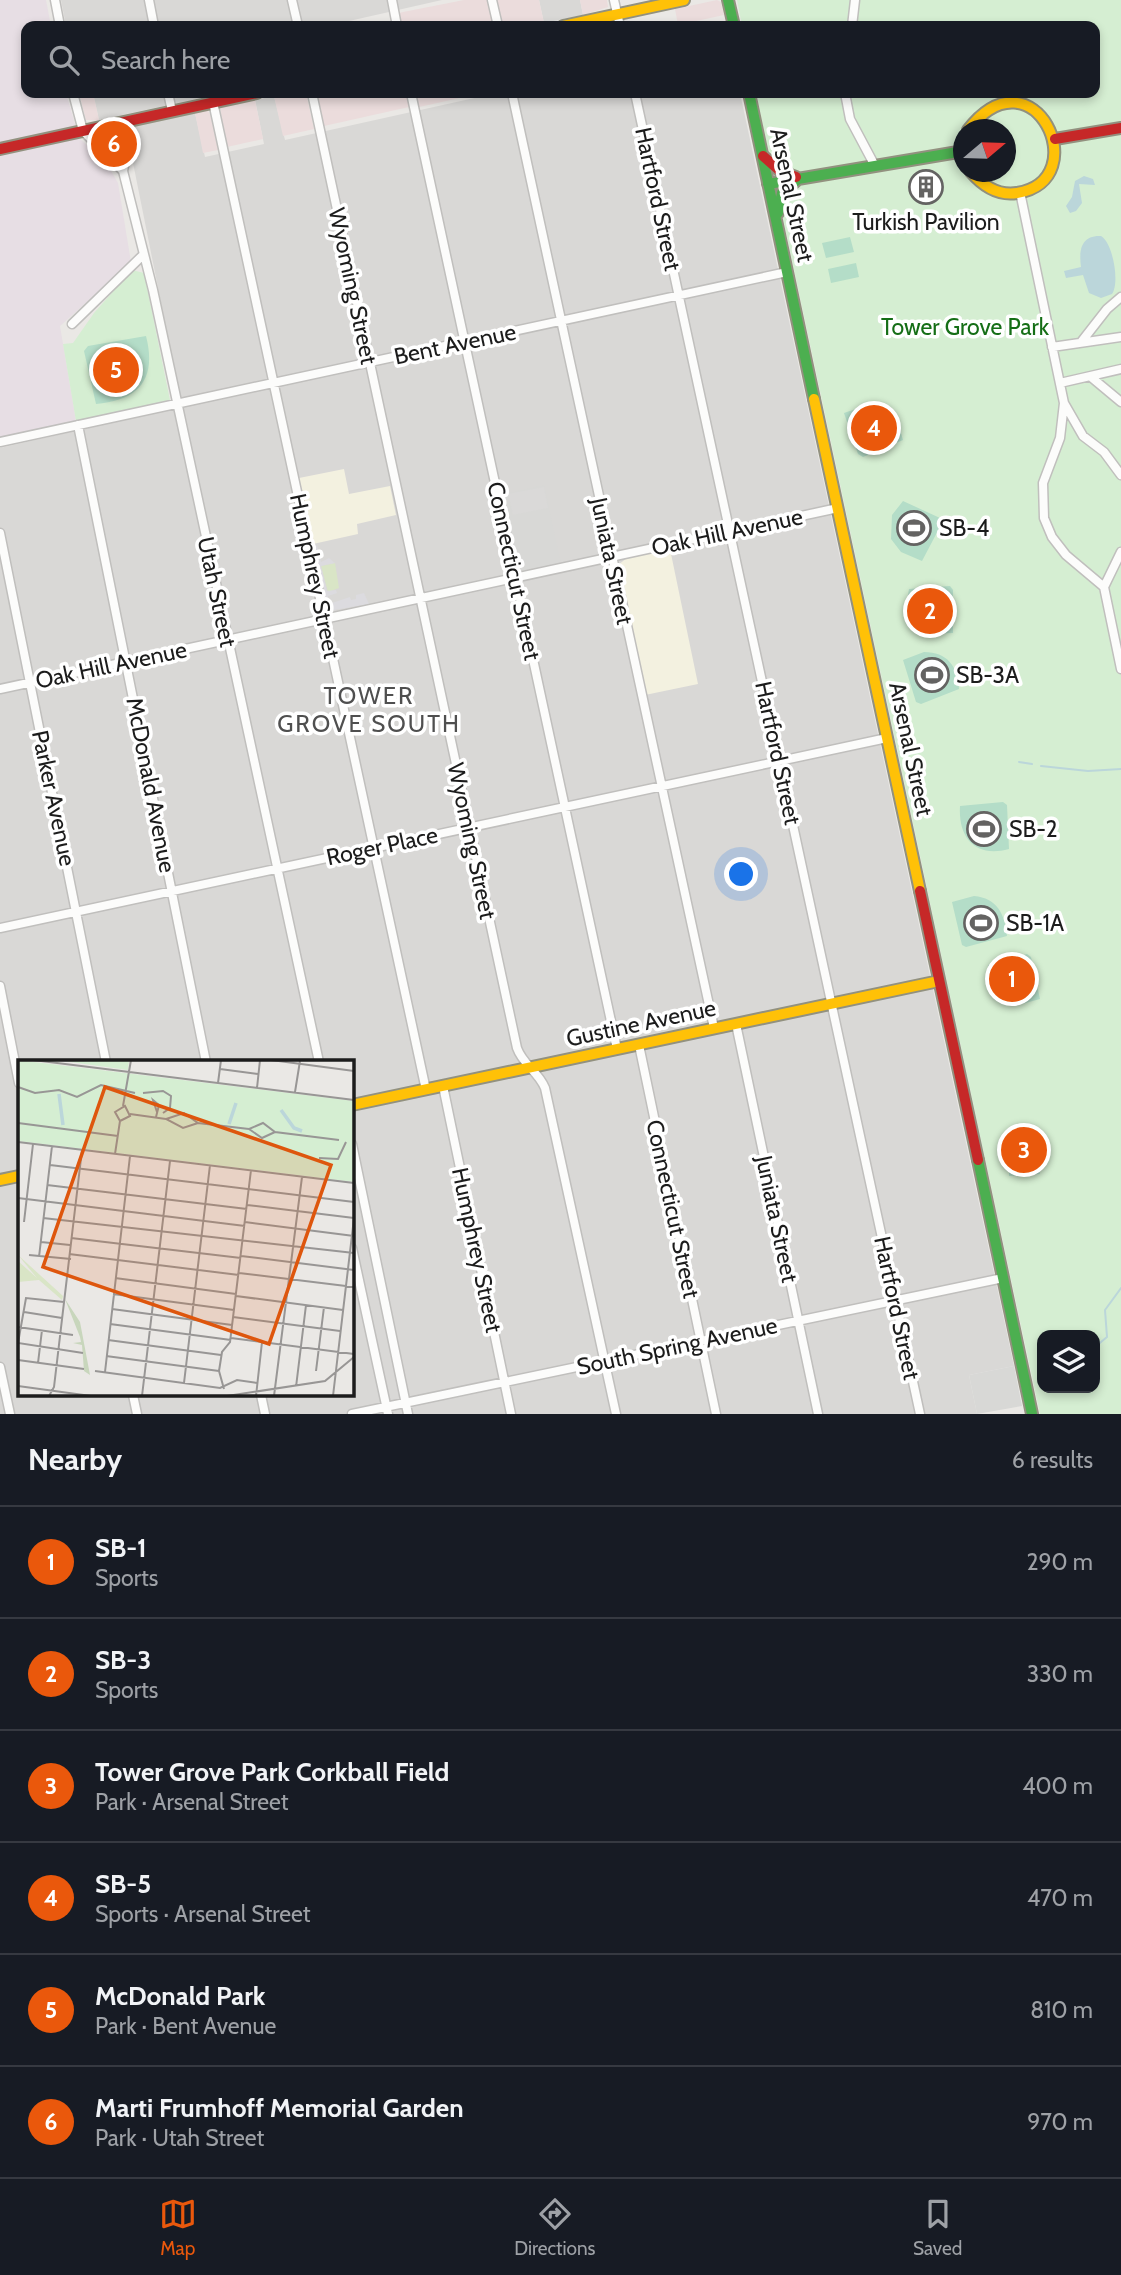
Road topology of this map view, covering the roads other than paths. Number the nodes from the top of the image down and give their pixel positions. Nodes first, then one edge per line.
1 (55, 0) edge
2 (149, 0) edge
3 (292, 0) edge
4 (392, 0) edge
5 (492, 0) edge
6 (614, 0) edge
7 (684, 0) edge
8 (728, 0) edge
9 (855, 0) edge
10 (619, 20) edge
11 (59, 21) edge
12 (153, 21) edge
13 (297, 21) edge
14 (396, 21) edge
15 (497, 21) edge
16 (733, 21) edge
17 (853, 21) edge
18 (74, 98) edge
19 (169, 98) edge
20 (233, 98) edge
21 (313, 98) edge
22 (412, 98) edge
23 (513, 98) edge
24 (636, 98) edge
25 (749, 98) edge
26 (846, 98) edge
27 (214, 102) junction
28 (172, 111) junction
29 (975, 119) edge
30 (120, 123) junction
31 (1121, 128) edge
32 (83, 131) junction
33 (1055, 139) junction
34 (0, 149) edge
35 (953, 153) edge
36 (762, 156) junction
37 (875, 166) junction
38 (123, 171) junction
39 (802, 177) junction
40 (983, 182) edge
41 (768, 184) junction
42 (1020, 192) junction
43 (777, 226) junction
44 (142, 256) junction
45 (787, 272) junction
46 (680, 296) junction
47 (1121, 297) edge
48 (561, 321) junction
49 (72, 324) dead end
50 (1121, 337) edge
51 (1082, 341) junction
52 (465, 342) junction
53 (1052, 347) junction
54 (369, 362) junction
55 (1121, 369) edge
56 (1091, 377) junction
57 (1060, 383) junction
58 (274, 384) junction
59 (1121, 402) edge
60 (1065, 403) junction
61 (177, 404) junction
62 (78, 425) junction
63 (1083, 436) junction
64 (0, 442) edge
65 (1059, 443) junction
66 (1121, 475) edge
67 (838, 508) junction
68 (0, 533) edge
69 (730, 533) junction
70 (1121, 552) edge
71 (611, 558) junction
72 (515, 578) junction
73 (1104, 587) junction
74 (419, 599) junction
75 (324, 620) junction
76 (228, 639) junction
77 (126, 661) junction
78 (1121, 669) edge
79 (30, 682) junction
80 (0, 689) edge
81 (887, 738) junction
82 (779, 761) junction
83 (661, 786) junction
84 (565, 807) junction
85 (469, 828) junction
86 (374, 848) junction
87 (278, 869) junction
88 (172, 891) junction
89 (77, 912) junction
90 (0, 928) edge
91 (939, 981) junction
92 (0, 986) edge
93 (831, 1004) junction
94 (736, 1024) junction
95 (714, 1028) junction
96 (639, 1045) junction
97 (617, 1049) junction
98 (106, 1060) edge
99 (206, 1060) edge
100 (319, 1060) edge
101 (531, 1067) junction
102 (18, 1078) edge
103 (443, 1086) junction
104 (426, 1090) junction
105 (354, 1105) edge
106 (354, 1154) edge
107 (18, 1176) edge
108 (0, 1180) edge
109 (354, 1257) edge
110 (1003, 1278) junction
111 (895, 1300) junction
112 (799, 1320) junction
113 (701, 1341) junction
114 (605, 1361) junction
115 (0, 1370) edge
116 (504, 1382) junction
117 (133, 1396) edge
118 (261, 1396) edge
119 (405, 1403) junction
120 (387, 1410) edge
121 (10, 1414) edge
122 (137, 1414) edge
123 (265, 1414) edge
124 (352, 1414) edge
125 (408, 1414) edge
126 (511, 1414) edge
127 (616, 1414) edge
128 (716, 1414) edge
129 (818, 1414) edge
130 (920, 1414) edge
131 (1032, 1414) edge

1 - 11 street
2 - 12 street
3 - 13 street
4 - 14 street
5 - 15 street
6 - 10 street
7 - 10 street
8 - 16 street
9 - 17 street
18 - 32 street
19 - 28 street
20 - 27 street
21 - 54 street, Wyoming Street
22 - 52 street, Connecticut Street
23 - 48 street, Juniata Street
24 - 46 street, Hartford Street
25 - 36 street, Arsenal Street
26 - 37 street
27 - 28 street
27 - 58 street, Humphrey Street
28 - 30 street
29 - 33 street
30 - 32 street
30 - 38 street, Utah Street
31 - 33 street
32 - 34 street
32 - 38 street
33 - 42 street
35 - 37 street
36 - 39 street
36 - 41 street, Arsenal Street
37 - 39 street
38 - 44 street, Utah Street
39 - 41 street
39 - 43 street
40 - 42 street
41 - 43 street, Arsenal Street
42 - 53 street
43 - 45 street, Arsenal Street
44 - 49 street
44 - 61 street, Utah Street
45 - 46 street, Bent Avenue
45 - 67 street, Arsenal Street
46 - 48 street, Bent Avenue
46 - 69 street, Hartford Street
47 - 51 street
48 - 52 street, Bent Avenue
48 - 71 street, Juniata Street
50 - 51 street
51 - 53 street
52 - 54 street, Bent Avenue
52 - 72 street, Connecticut Street
53 - 57 street
54 - 58 street, Bent Avenue
54 - 74 street, Wyoming Street
55 - 56 street
56 - 57 street
56 - 59 street
57 - 60 street
58 - 61 street, Bent Avenue
58 - 75 street, Humphrey Street
60 - 63 street
60 - 65 street
61 - 62 street, Bent Avenue
61 - 76 street, Utah Street
62 - 64 street, Bent Avenue
62 - 77 street, McDonald Avenue
63 - 65 street
63 - 66 street
65 - 73 street
67 - 69 street, Oak Hill Avenue
67 - 81 street, Arsenal Street
68 - 79 street, Parker Avenue
69 - 71 street, Oak Hill Avenue
69 - 82 street, Hartford Street
70 - 73 street
71 - 72 street, Oak Hill Avenue
71 - 83 street, Juniata Street
72 - 74 street, Oak Hill Avenue
72 - 84 street, Connecticut Street
73 - 78 street
74 - 75 street, Oak Hill Avenue
74 - 85 street, Wyoming Street
75 - 76 street, Oak Hill Avenue
75 - 86 street, Humphrey Street
76 - 77 street, Oak Hill Avenue
76 - 87 street, Utah Street
77 - 79 street, Oak Hill Avenue
77 - 88 street, McDonald Avenue
79 - 80 street, Oak Hill Avenue
79 - 89 street, Parker Avenue
81 - 82 street, Roger Place
81 - 91 street, Arsenal Street
82 - 83 street, Roger Place
82 - 93 street, Hartford Street
83 - 84 street, Roger Place
83 - 95 street, Juniata Street
84 - 85 street, Roger Place
84 - 97 street, Connecticut Street
85 - 86 street, Roger Place
85 - 101 street, Wyoming Street
86 - 87 street, Roger Place
86 - 104 street, Humphrey Street
87 - 88 street, Roger Place
87 - 100 street, Utah Street
88 - 89 street, Roger Place
88 - 99 street, McDonald Avenue
89 - 90 street, Roger Place
89 - 98 street, Parker Avenue
91 - 93 street, Gustine Avenue
91 - 110 street, Arsenal Street
92 - 102 street
93 - 94 street, Gustine Avenue
93 - 111 street, Hartford Street
94 - 95 street, Gustine Avenue
94 - 112 street, Juniata Street
95 - 96 street, Gustine Avenue
96 - 97 street, Gustine Avenue
96 - 113 street, Connecticut Street
97 - 101 street, Gustine Avenue
101 - 103 street, Gustine Avenue
101 - 114 street, Wyoming Street
103 - 104 street, Gustine Avenue
103 - 116 street, Humphrey Street
104 - 105 street, Gustine Avenue
106 - 119 street
107 - 108 street
109 - 120 street
110 - 111 street, South Spring Avenue
110 - 131 street, Arsenal Street
111 - 112 street, South Spring Avenue
111 - 130 street, Hartford Street
112 - 113 street, South Spring Avenue
112 - 129 street, Juniata Street
113 - 114 street, South Spring Avenue
113 - 128 street, Connecticut Street
114 - 116 street, South Spring Avenue
114 - 127 street, Wyoming Street
115 - 121 street
116 - 119 street, South Spring Avenue
116 - 126 street, Humphrey Street
117 - 122 street
118 - 123 street
119 - 120 street, South Spring Avenue
119 - 125 street
120 - 124 street, South Spring Avenue

